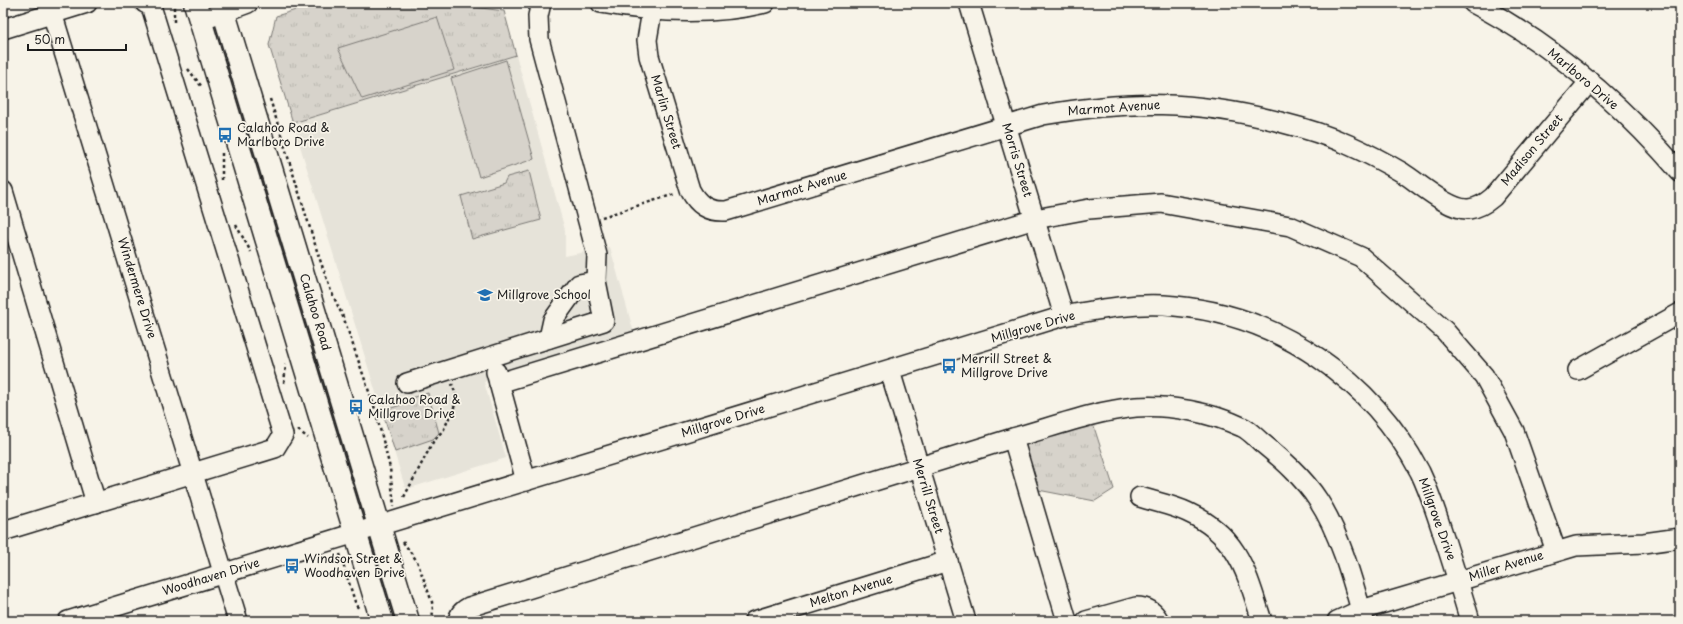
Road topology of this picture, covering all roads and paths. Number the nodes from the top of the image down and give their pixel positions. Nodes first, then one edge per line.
1 (87, 3) edge
2 (146, 3) edge
3 (174, 3) edge
4 (248, 3) edge
5 (541, 3) edge
6 (601, 3) edge
7 (765, 3) edge
8 (969, 3) edge
9 (1473, 3) edge
10 (223, 7) edge
11 (51, 8) edge
12 (652, 11) junction
13 (197, 12) edge
14 (174, 25) dead end
15 (3, 29) edge
16 (186, 65) dead end
17 (1590, 81) junction
18 (204, 90) dead end
19 (269, 96) dead end
20 (1006, 126) junction
21 (221, 146) dead end
22 (1680, 172) edge
23 (222, 184) dead end
24 (3, 192) edge
25 (679, 193) dead end
26 (705, 207) joint
27 (1469, 209) joint
28 (1035, 219) junction
29 (235, 224) dead end
30 (590, 224) junction
31 (253, 256) dead end
32 (596, 281) junction
33 (1680, 313) edge
34 (1064, 316) junction
35 (549, 338) junction
36 (491, 357) junction
37 (287, 359) dead end
38 (448, 370) junction
39 (1578, 370) dead end
40 (890, 371) junction
41 (499, 382) junction
42 (407, 383) dead end
43 (284, 389) dead end
44 (295, 425) dead end
45 (1012, 438) junction
46 (310, 440) dead end
47 (919, 468) junction
48 (194, 473) junction
49 (526, 481) junction
50 (404, 497) dead end
51 (1140, 497) dead end
52 (392, 500) dead end
53 (96, 503) junction
54 (379, 526) junction
55 (3, 531) edge
56 (354, 533) junction
57 (1680, 538) edge
58 (403, 542) dead end
59 (1556, 550) junction
60 (342, 560) dead end
61 (948, 561) junction
62 (223, 573) junction
63 (1458, 581) junction
64 (360, 610) dead end
65 (1363, 616) edge
66 (68, 621) edge
67 (238, 621) edge
68 (382, 621) edge
69 (408, 621) edge
70 (432, 621) edge
71 (458, 621) edge
72 (754, 621) edge
73 (966, 621) edge
74 (1067, 621) edge
75 (1086, 621) edge
76 (1159, 621) edge
77 (1262, 621) edge
78 (1337, 621) edge
79 (1470, 621) edge

1 - 11 street
2 - 48 street
3 - 14 path
4 - 10 street
5 - 30 street
6 - 12 street
7 - 12 street
8 - 20 street, Morris Street
9 - 17 street, Marlboro Drive
10 - 13 street
10 - 54 main road, Calahoo Road
11 - 15 street
11 - 48 street, Windermere Drive
12 - 26 street, Marlin Street
13 - 56 main road
16 - 18 path
17 - 22 street, Marlboro Drive
17 - 27 street, Madison Street
19 - 52 path
20 - 26 street, Marmot Avenue
20 - 27 street, Marmot Avenue
20 - 28 street, Morris Street
21 - 23 path
24 - 53 street
25 - 30 path
28 - 34 street, Morris Street
28 - 41 street
28 - 59 street
29 - 31 path
30 - 32 street
32 - 35 street
32 - 35 street
33 - 39 street
34 - 40 street, Millgrove Drive
34 - 63 street, Millgrove Drive
35 - 36 street
36 - 38 street
36 - 41 street
37 - 43 path
38 - 42 street
38 - 50 path
40 - 47 street, Merrill Street
40 - 49 street, Millgrove Drive
41 - 49 street
44 - 46 path
45 - 47 street
45 - 65 street
45 - 74 street
47 - 61 street, Merrill Street
47 - 71 street
48 - 53 street
48 - 62 street, Windermere Drive
49 - 54 street, Millgrove Drive
51 - 77 street
53 - 55 street
54 - 56 street, Woodhaven Drive
54 - 69 main road, Calahoo Road
56 - 62 street, Woodhaven Drive
56 - 68 main road
57 - 59 street, Miller Avenue
58 - 70 path
59 - 63 street, Miller Avenue
60 - 64 path
61 - 72 street, Melton Avenue
61 - 73 street, Merrill Street
62 - 66 street, Woodhaven Drive
62 - 67 street, Windermere Drive
63 - 65 street, Miller Avenue
63 - 79 street, Millgrove Drive
65 - 78 street, Miller Avenue
75 - 76 street

